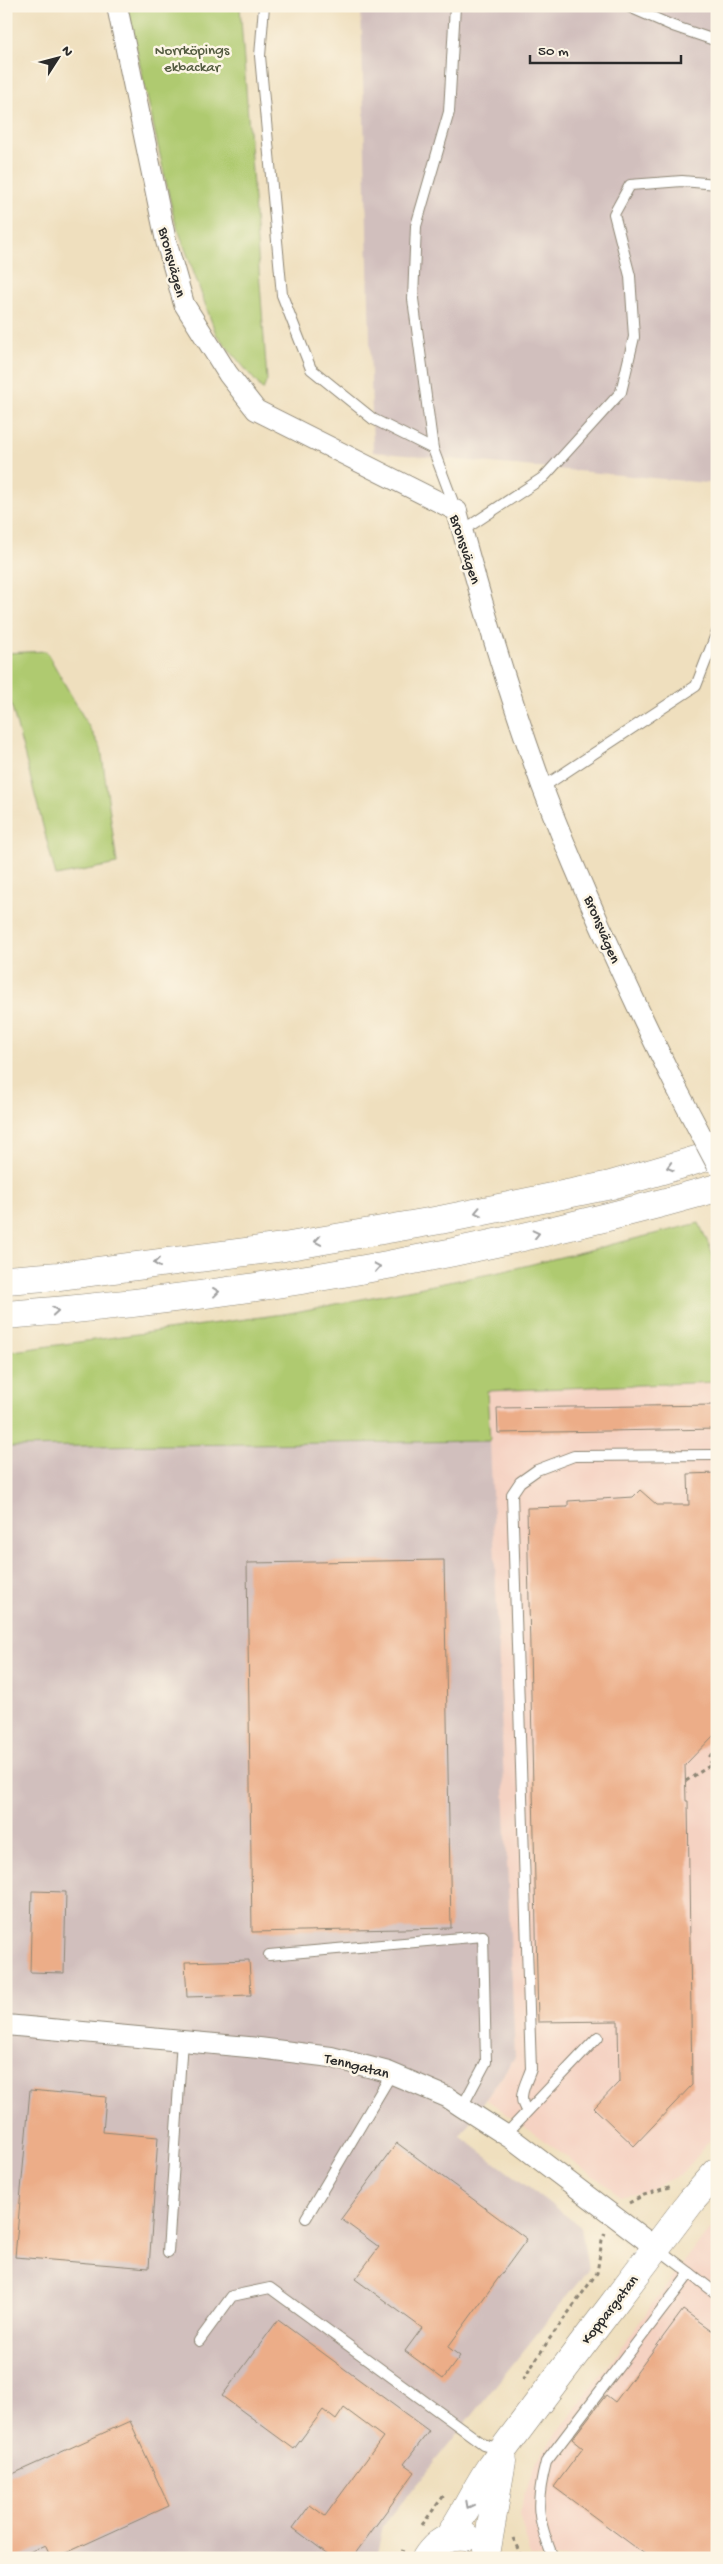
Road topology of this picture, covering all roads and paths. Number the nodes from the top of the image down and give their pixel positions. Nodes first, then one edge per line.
1 (117, 6) edge
2 (264, 6) edge
3 (455, 6) edge
4 (631, 7) edge
5 (717, 41) edge
6 (717, 184) edge
7 (433, 448) junction
8 (457, 511) junction
9 (462, 531) junction
10 (717, 632) edge
11 (543, 786) junction
12 (717, 1154) edge
13 (717, 1165) edge
14 (717, 1188) edge
15 (6, 1280) edge
16 (6, 1315) edge
17 (717, 1455) edge
18 (717, 1749) edge
19 (711, 1765) junction
20 (717, 1765) edge
21 (686, 1781) dead end
22 (268, 1955) dead end
23 (6, 2025) edge
24 (598, 2037) dead end
25 (182, 2040) junction
26 (392, 2073) junction
27 (462, 2107) junction
28 (527, 2111) junction
29 (505, 2135) junction
30 (717, 2172) edge
31 (674, 2186) dead end
32 (616, 2216) junction
33 (306, 2218) dead end
34 (656, 2248) junction
35 (168, 2252) dead end
36 (690, 2273) junction
37 (717, 2294) edge
38 (200, 2341) dead end
39 (523, 2381) dead end
40 (505, 2450) junction
41 (448, 2490) dead end
42 (420, 2528) dead end
43 (448, 2538) junction
44 (418, 2550) edge
45 (489, 2553) edge
46 (398, 2558) edge
47 (553, 2558) edge

1 - 8 street, Bronsvägen
2 - 7 lane
3 - 7 lane
4 - 5 lane
6 - 9 lane
7 - 8 lane
8 - 9 street, Bronsvägen
9 - 11 street, Bronsvägen
10 - 11 lane
11 - 13 street, Bronsvägen, bridge
12 -> 15 main road
16 -> 14 main road
17 - 28 lane
18 - 19 path
19 - 20 path
19 - 21 path
22 - 27 lane
23 - 25 street, Tenngatan
24 - 28 lane
25 - 26 street, Tenngatan
25 - 35 lane
26 - 27 street, Tenngatan
26 - 33 lane
27 - 29 street, Tenngatan
28 - 29 lane
29 - 32 street, Tenngatan
30 - 34 main road, Koppargatan
31 - 32 path
32 - 34 street, Tenngatan
32 - 39 path
34 - 36 lane
34 - 40 main road, Koppargatan
36 - 37 lane
36 - 47 lane
38 - 40 lane
40 -> 43 main road, Koppargatan
40 - 45 main road, Koppargatan
41 - 42 path
43 - 44 main road, Koppargatan
43 - 45 main road
44 - 46 path

